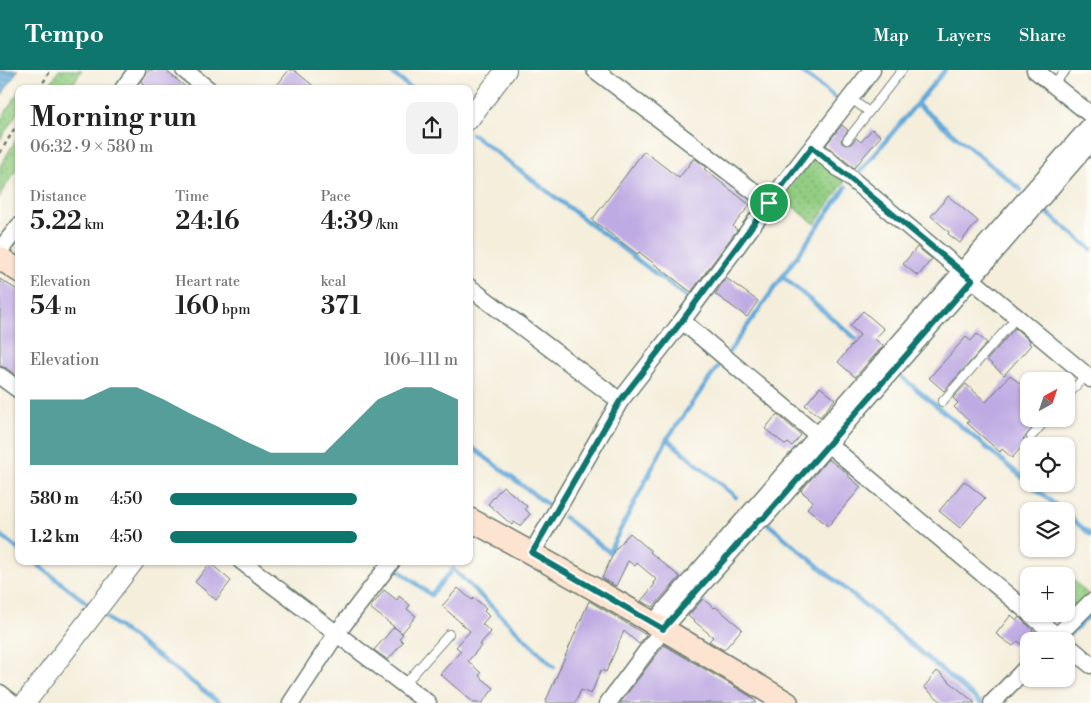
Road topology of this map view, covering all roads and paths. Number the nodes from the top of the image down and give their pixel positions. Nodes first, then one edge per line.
1 (51, 70) edge
2 (137, 70) edge
3 (184, 70) edge
4 (506, 70) edge
5 (595, 70) edge
6 (872, 70) edge
7 (902, 70) edge
8 (1035, 70) edge
9 (1066, 70) edge
10 (1053, 84) junction
11 (42, 85) edge
12 (126, 85) edge
13 (203, 85) edge
14 (850, 98) junction
15 (869, 112) junction
16 (473, 114) edge
17 (1091, 115) edge
18 (1091, 124) edge
19 (15, 128) edge
20 (847, 140) dead end
21 (1091, 142) edge
22 (812, 147) junction
23 (0, 153) edge
24 (769, 203) junction
25 (15, 231) edge
26 (0, 250) edge
27 (0, 258) edge
28 (15, 267) edge
29 (966, 275) junction
30 (473, 291) edge
31 (1017, 317) junction
32 (682, 321) junction
33 (0, 376) edge
34 (1088, 377) edge
35 (15, 387) edge
36 (1075, 389) edge
37 (620, 401) junction
38 (942, 402) dead end
39 (1040, 428) edge
40 (1032, 437) dead end
41 (822, 440) junction
42 (473, 521) edge
43 (532, 553) junction
44 (131, 565) edge
45 (246, 565) edge
46 (389, 565) edge
47 (1091, 602) edge
48 (1020, 605) edge
49 (1039, 622) edge
50 (658, 626) junction
51 (1050, 632) edge
52 (1067, 632) edge
53 (337, 633) junction
54 (449, 634) dead end
55 (1075, 653) edge
56 (1091, 665) edge
57 (1020, 674) edge
58 (404, 685) junction
59 (0, 693) edge
60 (13, 703) edge
61 (25, 703) edge
62 (291, 703) edge
63 (428, 703) edge
64 (608, 703) edge
65 (787, 703) edge
66 (992, 703) edge

1 - 11 path
2 - 12 street
3 - 13 street
4 - 16 street
5 - 24 street
6 - 14 street
7 - 15 lane
8 - 10 street
9 - 10 lane
10 - 17 street
14 - 15 lane
14 - 22 street
15 - 20 lane
18 - 29 street
19 - 23 path
21 - 29 street
22 - 24 street
22 - 29 street
24 - 32 street
25 - 26 street
27 - 28 main road
29 - 31 street
29 - 41 street
30 - 37 street
31 - 34 street
31 - 38 lane
32 - 37 street
32 - 41 street
33 - 35 street
34 - 36 lane
37 - 43 street
39 - 40 lane
41 - 48 street
41 - 50 street
42 - 43 main road
43 - 50 main road
44 - 61 street
45 - 53 street
46 - 53 street
47 - 52 street
49 - 51 street
50 - 64 street
50 - 65 main road
53 - 58 street
53 - 62 street
54 - 58 lane
55 - 56 street
57 - 66 street
58 - 63 street
59 - 60 street

